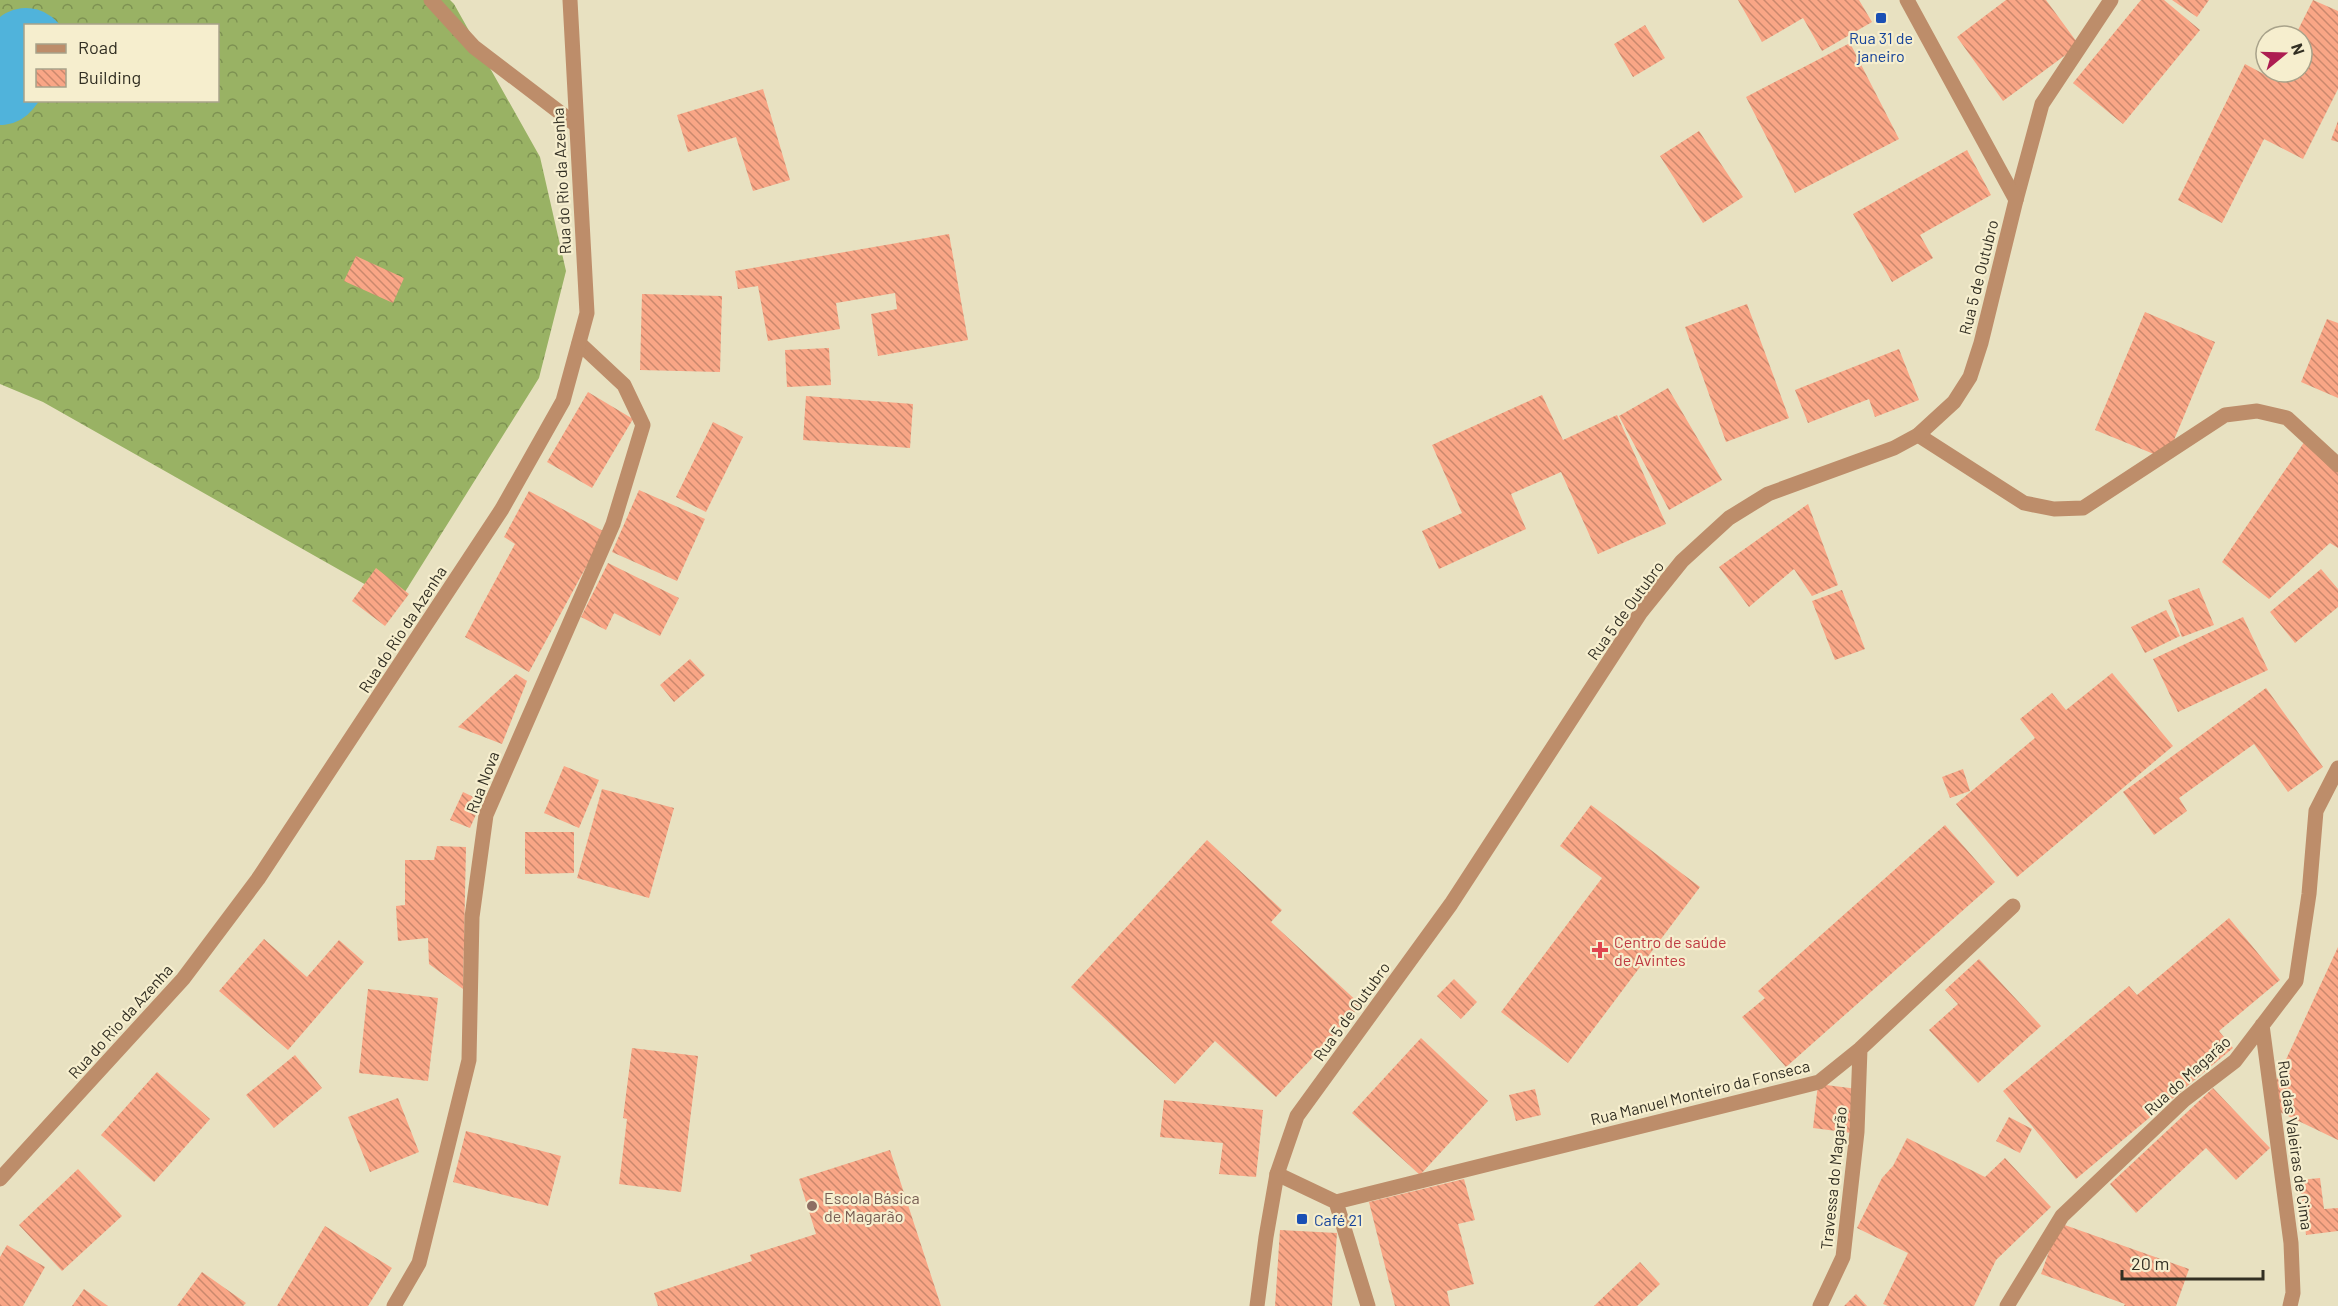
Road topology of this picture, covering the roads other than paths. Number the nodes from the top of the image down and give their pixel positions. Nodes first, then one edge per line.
1 (431, 0) edge
2 (570, 0) edge
3 (1907, 0) edge
4 (2111, 0) edge
5 (576, 124) junction
6 (2016, 200) junction
7 (579, 343) junction
8 (1918, 435) junction
9 (2338, 465) edge
10 (2338, 768) edge
11 (2013, 906) dead end
12 (2262, 1025) junction
13 (1860, 1049) junction
14 (1277, 1174) junction
15 (0, 1179) edge
16 (1336, 1202) junction
17 (394, 1306) edge
18 (1257, 1306) edge
19 (1368, 1306) edge
20 (1820, 1306) edge
21 (2007, 1306) edge
22 (2290, 1306) edge

1 - 5 street
2 - 5 street, Rua do Rio da Azenha
3 - 6 street
4 - 6 street
5 - 7 street, Rua do Rio da Azenha
6 - 8 street, Rua 5 de Outubro
7 - 15 street, Rua do Rio da Azenha
7 - 17 street, Rua Nova
8 - 9 street
8 - 14 street, Rua 5 de Outubro
10 - 12 street, Rua do Magarão
11 - 13 street, Rua Manuel Monteiro da Fonseca
12 - 21 street, Rua do Magarão
12 - 22 street, Rua das Valeiras de Cima
13 - 16 street, Rua Manuel Monteiro da Fonseca
13 - 20 street, Travessa do Magarão
14 - 16 street
14 - 18 street, Rua 5 de Outubro
16 - 19 street

